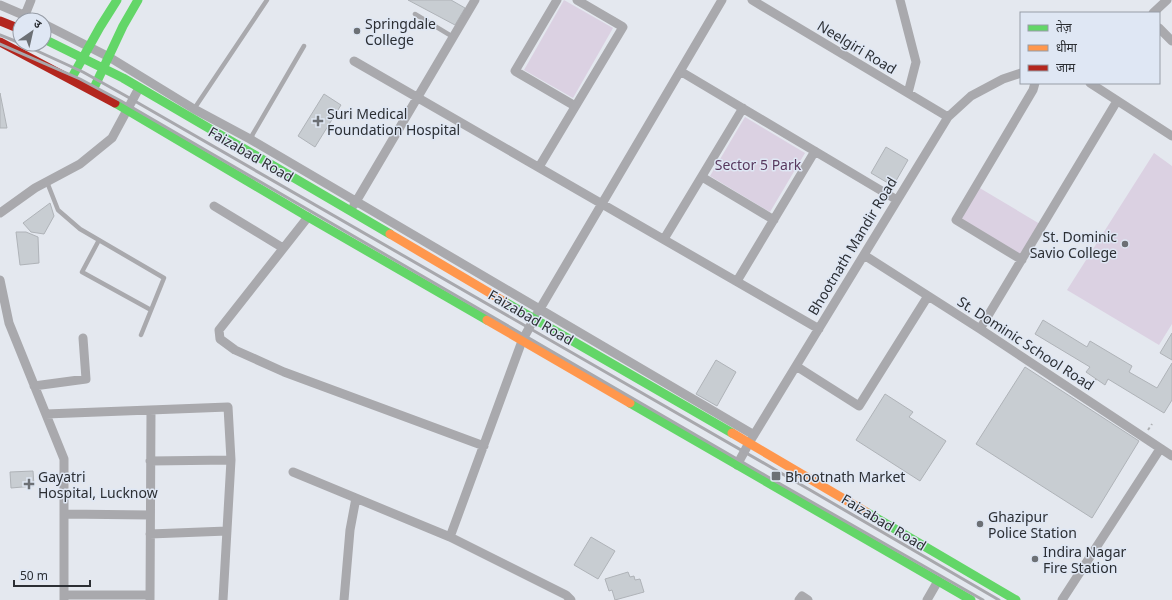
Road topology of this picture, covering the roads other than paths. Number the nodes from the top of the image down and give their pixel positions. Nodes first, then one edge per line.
1 (31, 0) edge
2 (117, 0) edge
3 (138, 0) edge
4 (267, 0) edge
5 (475, 0) edge
6 (557, 0) edge
7 (577, 0) edge
8 (722, 0) edge
9 (752, 0) edge
10 (900, 0) edge
11 (1167, 0) edge
12 (0, 5) edge
13 (18, 12) edge
14 (26, 12) edge
15 (1154, 12) edge
16 (415, 14) dead end
17 (0, 21) edge
18 (12, 26) edge
19 (52, 28) edge
20 (1160, 29) edge
21 (453, 37) junction
22 (1172, 41) edge
23 (0, 42) edge
24 (52, 42) edge
25 (304, 46) dead end
26 (89, 47) junction
27 (82, 57) junction
28 (109, 57) junction
29 (354, 61) dead end
30 (104, 68) junction
31 (680, 71) junction
32 (1020, 72) edge
33 (71, 79) junction
34 (1035, 84) edge
35 (1091, 84) edge
36 (139, 88) junction
37 (93, 90) junction
38 (908, 93) junction
39 (418, 97) junction
40 (1117, 102) junction
41 (575, 106) junction
42 (743, 108) junction
43 (194, 109) junction
44 (127, 110) junction
45 (948, 118) junction
46 (1172, 136) edge
47 (250, 139) junction
48 (815, 151) junction
49 (539, 167) junction
50 (702, 177) junction
51 (47, 182) junction
52 (897, 200) junction
53 (356, 202) junction
54 (602, 203) junction
55 (214, 206) dead end
56 (350, 212) junction
57 (0, 213) edge
58 (308, 217) junction
59 (774, 220) junction
60 (664, 239) junction
61 (99, 240) junction
62 (283, 248) junction
63 (864, 255) junction
64 (1022, 260) junction
65 (0, 280) edge
66 (737, 281) junction
67 (928, 296) junction
68 (540, 309) junction
69 (151, 310) junction
70 (534, 319) junction
71 (818, 329) junction
72 (980, 329) junction
73 (141, 335) dead end
74 (83, 338) dead end
75 (522, 341) junction
76 (796, 366) junction
77 (34, 386) junction
78 (151, 410) junction
79 (46, 414) junction
80 (752, 439) junction
81 (484, 446) junction
82 (1160, 449) junction
83 (1172, 456) edge
84 (231, 460) junction
85 (150, 461) junction
86 (738, 465) junction
87 (293, 472) dead end
88 (356, 498) junction
89 (64, 514) junction
90 (150, 514) junction
91 (227, 531) junction
92 (150, 534) junction
93 (450, 537) junction
94 (938, 581) junction
95 (64, 598) edge
96 (150, 598) edge
97 (223, 600) edge
98 (344, 600) edge
99 (570, 600) edge
100 (799, 600) edge
101 (808, 600) edge
102 (927, 600) edge
103 (971, 600) edge
104 (1016, 600) edge
105 (1062, 600) edge

1 - 14 street
2 - 26 main road
3 - 28 main road
4 - 43 lane
5 - 21 street
6 - 41 street
7 - 41 street
8 - 31 street
9 - 38 street, Neelgiri Road
10 - 38 street
11 - 15 street
12 - 13 street
16 - 21 lane
17 - 18 main road
19 - 26 street
20 - 22 street
21 - 39 street
23 - 33 main road, Faizabad Road
24 - 27 main road, Faizabad Road
25 - 47 lane
26 - 27 main road
26 - 28 street
27 - 30 main road, Faizabad Road
27 - 33 main road
28 - 30 main road
28 - 43 street
29 - 39 street
30 - 36 main road, Faizabad Road
30 - 37 main road
31 - 42 street
31 - 54 street
32 - 45 street, Bhootnath Mandir Road
33 - 37 main road, Faizabad Road
34 - 64 street
35 - 40 street
36 - 44 street
36 - 56 main road, Faizabad Road
37 - 44 main road, Faizabad Road
38 - 45 street, Neelgiri Road
39 - 49 street
39 - 53 street
40 - 46 street
40 - 64 street
41 - 49 street
42 - 48 street
42 - 50 street
43 - 47 street
44 - 51 street
44 - 58 main road, Faizabad Road
45 - 52 street, Bhootnath Mandir Road
47 - 53 street
48 - 52 street
48 - 59 street
49 - 54 street
50 - 59 street
50 - 60 street
51 - 57 street
51 - 61 lane
52 - 63 street, Bhootnath Mandir Road
53 - 56 street
53 - 68 street
54 - 60 street
54 - 68 street
55 - 62 street
56 - 70 main road, Faizabad Road
58 - 62 street
58 - 75 main road, Faizabad Road
59 - 66 street
60 - 66 street
61 - 69 lane
61 - 69 lane
62 - 81 street
63 - 67 street, St. Dominic School Road
63 - 71 street, Bhootnath Mandir Road
64 - 72 street
65 - 77 street
66 - 71 street
67 - 72 street, St. Dominic School Road
67 - 76 street
68 - 70 street
68 - 80 street
69 - 73 lane
70 - 75 street
70 - 80 main road, Faizabad Road
71 - 76 street, Bhootnath Mandir Road
72 - 82 street, St. Dominic School Road
74 - 77 street
75 - 81 street
75 - 86 main road, Faizabad Road
76 - 80 street, Bhootnath Mandir Road
77 - 79 street
78 - 79 street
78 - 84 street
78 - 85 street
79 - 89 street
80 - 86 street, Bhootnath Mandir Road
80 - 104 main road, Faizabad Road
81 - 93 street
82 - 83 street, St. Dominic School Road
82 - 105 street
84 - 85 street
84 - 91 street
85 - 90 street
86 - 94 main road, Faizabad Road
87 - 88 street
88 - 93 street
88 - 98 street
89 - 90 street
89 - 95 street
90 - 92 street
91 - 92 street
91 - 97 street
92 - 96 street
93 - 99 street
94 - 102 street
94 - 103 main road, Faizabad Road
95 - 96 street
100 - 101 street

